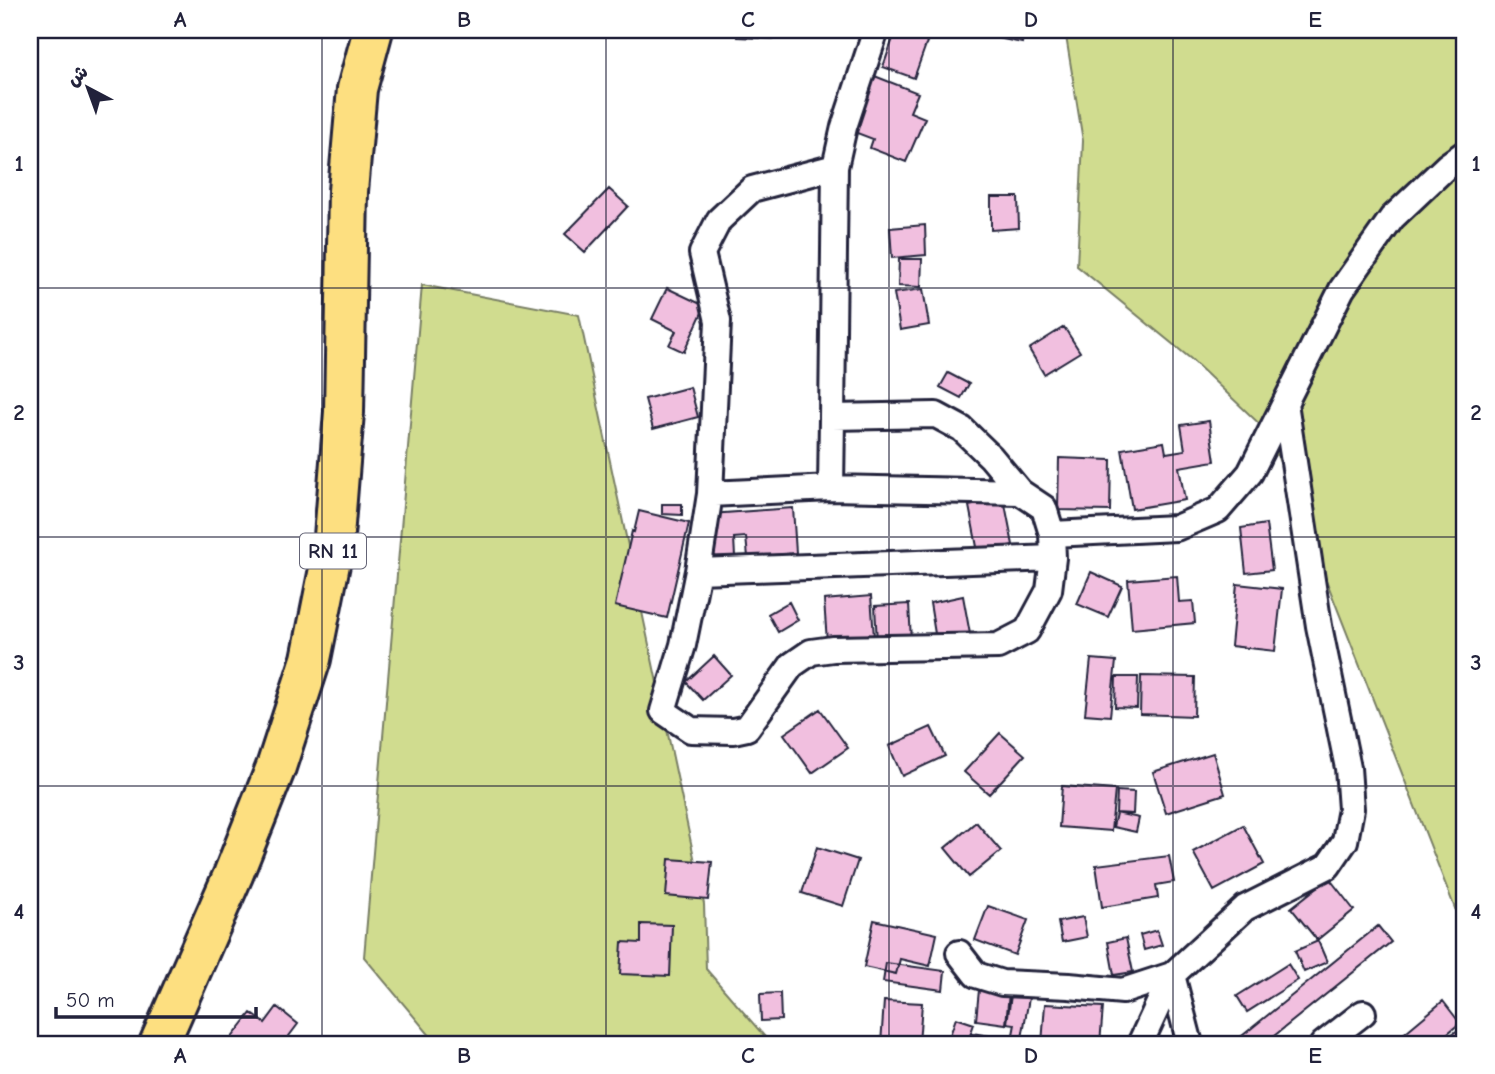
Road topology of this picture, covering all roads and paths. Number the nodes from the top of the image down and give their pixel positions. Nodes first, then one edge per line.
1 (373, 30) edge
2 (876, 30) edge
3 (1465, 153) edge
4 (835, 167) junction
5 (1285, 403) junction
6 (832, 417) junction
7 (831, 488) junction
8 (1020, 492) junction
9 (710, 494) junction
10 (1053, 546) junction
11 (698, 572) junction
12 (960, 953) dead end
13 (1172, 975) junction
14 (1363, 1013) dead end
15 (159, 1044) edge
16 (1140, 1044) edge
17 (1190, 1044) edge
18 (1323, 1044) edge

1 - 15 main road, RN 11
2 - 4 street
3 - 5 street
4 - 6 street
4 - 9 street
5 - 10 street
5 - 13 street
6 - 7 street
6 - 8 street
7 - 8 street
7 - 9 street
8 - 10 street
9 - 11 street
10 - 11 street
10 - 11 street
12 - 13 street
13 - 16 street
13 - 17 street
14 - 18 street

